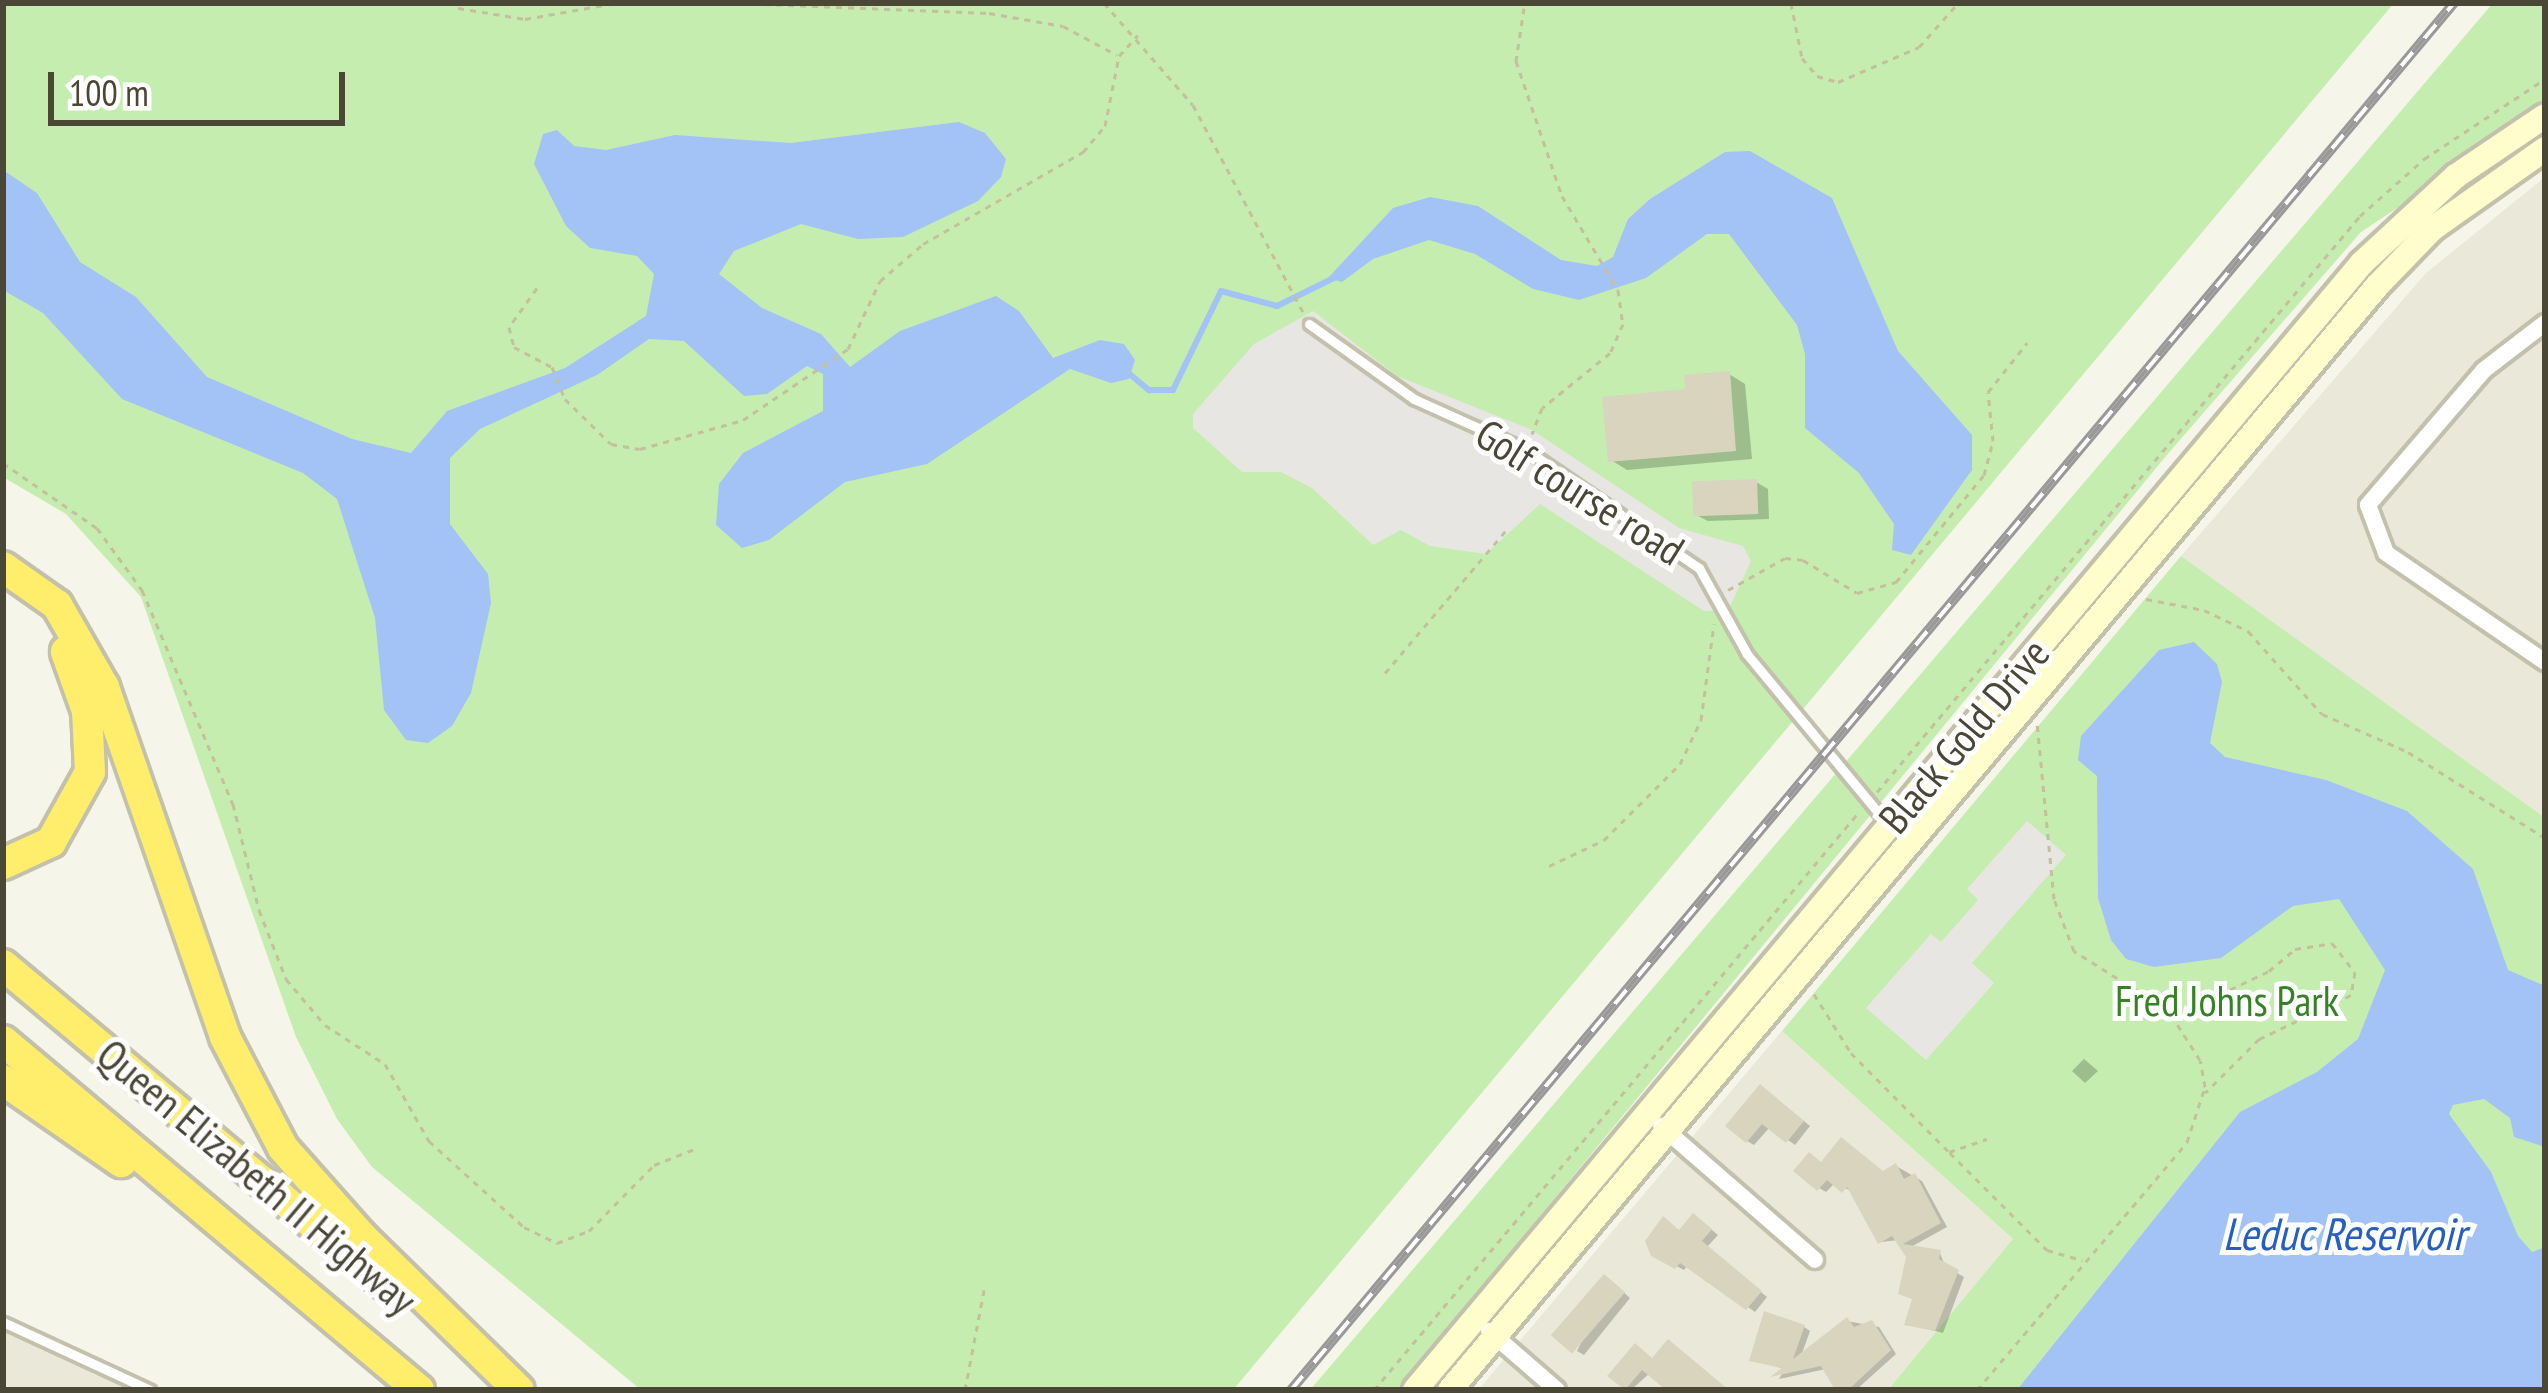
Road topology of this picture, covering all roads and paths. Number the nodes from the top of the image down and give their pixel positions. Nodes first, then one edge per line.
1 (616, 3) edge
2 (740, 3) edge
3 (1104, 3) edge
4 (1792, 3) edge
5 (1958, 3) edge
6 (458, 8) dead end
7 (1525, 8) dead end
8 (1138, 35) junction
9 (1119, 56) junction
10 (2545, 79) edge
11 (2545, 116) edge
12 (2545, 149) edge
13 (537, 288) dead end
14 (1303, 311) dead end
15 (2545, 323) edge
16 (1309, 324) dead end
17 (2027, 343) dead end
18 (1526, 449) junction
19 (3, 463) edge
20 (1507, 529) dead end
21 (3, 567) edge
22 (3, 589) edge
23 (2139, 598) dead end
24 (1722, 599) junction
25 (1719, 614) dead end
26 (2545, 662) edge
27 (1384, 674) dead end
28 (2036, 718) dead end
29 (1868, 802) junction
30 (1889, 826) junction
31 (2545, 838) edge
32 (3, 864) edge
33 (1549, 866) dead end
34 (3, 965) edge
35 (1810, 987) dead end
36 (2174, 1016) junction
37 (3, 1042) edge
38 (3, 1080) edge
39 (2204, 1095) junction
40 (1647, 1114) junction
41 (1668, 1132) junction
42 (1987, 1139) dead end
43 (697, 1148) dead end
44 (1949, 1151) junction
45 (230, 1232) junction
46 (1815, 1260) dead end
47 (2084, 1261) junction
48 (984, 1290) dead end
49 (1474, 1318) junction
50 (3, 1322) edge
51 (1495, 1336) junction
52 (151, 1390) edge
53 (419, 1390) edge
54 (515, 1390) edge
55 (965, 1390) edge
56 (1374, 1390) edge
57 (1415, 1390) edge
58 (1450, 1390) edge
59 (1557, 1390) edge
60 (1977, 1390) edge

1 - 6 path
2 - 9 path
3 - 8 path
4 - 5 path
7 - 18 path
8 - 9 path
8 - 14 path
9 - 13 path
10 - 29 path
11 - 30 main road, Black Gold Drive
12 - 41 main road, Black Gold Drive
15 - 26 street
16 - 18 lane, Golf course road
17 - 24 path
18 - 24 lane, Golf course road
19 - 43 path
20 - 27 path
21 - 54 highway
22 - 32 highway
23 - 31 path
24 - 29 lane, Golf course road
25 - 33 path
28 - 36 path
29 - 30 lane, Golf course road
29 - 56 path
30 - 40 main road, Black Gold Drive
34 - 54 highway, Queen Elizabeth II Highway
35 - 44 path
36 - 39 path
36 - 39 path
37 - 45 highway, Queen Elizabeth II Highway
38 - 45 highway
39 - 47 path
40 - 41 street
40 - 49 main road, Black Gold Drive
41 - 46 street
41 - 51 main road, Black Gold Drive
42 - 44 path
44 - 47 path
45 - 53 highway, Queen Elizabeth II Highway
47 - 60 path
48 - 55 path
49 - 51 street
49 - 57 main road, Black Gold Drive
50 - 52 lane
51 - 58 main road, Black Gold Drive
51 - 59 street

